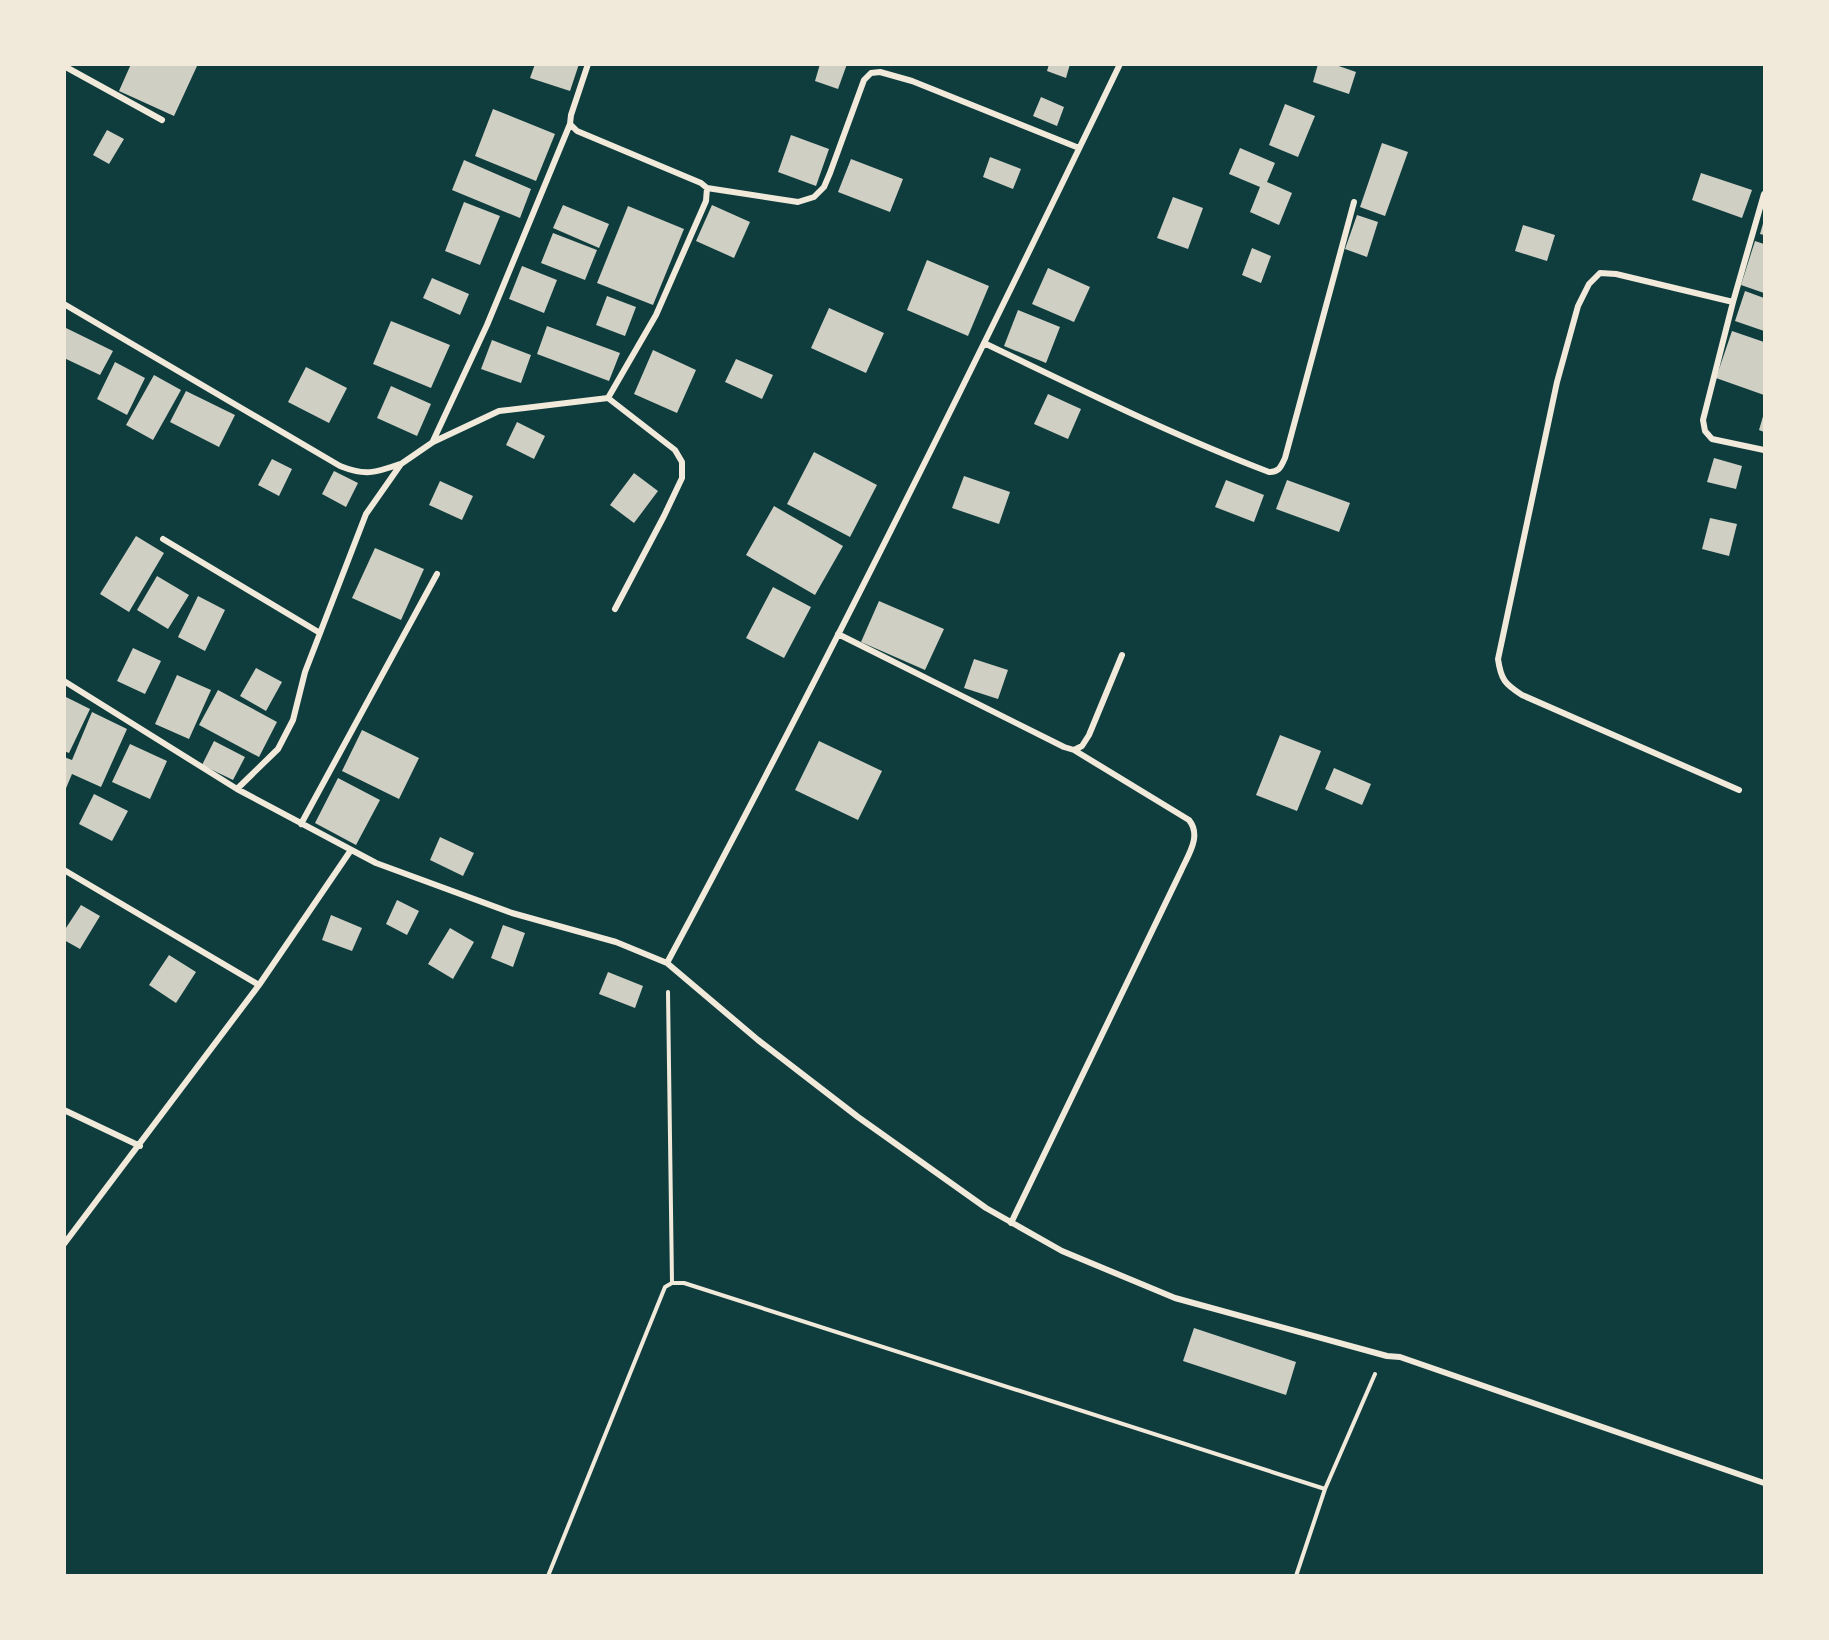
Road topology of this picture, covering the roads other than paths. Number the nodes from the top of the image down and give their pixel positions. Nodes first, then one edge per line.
1 (588, 64) edge
2 (1120, 64) edge
3 (64, 66) edge
4 (162, 120) dead end
5 (570, 124) junction
6 (1079, 148) junction
7 (707, 188) junction
8 (1764, 194) edge
9 (1354, 202) dead end
10 (1733, 302) junction
11 (64, 304) edge
12 (984, 343) junction
13 (608, 398) junction
14 (433, 442) junction
15 (1764, 450) edge
16 (401, 464) junction
17 (163, 538) dead end
18 (437, 574) dead end
19 (615, 609) dead end
20 (320, 633) junction
21 (838, 634) junction
22 (1122, 655) dead end
23 (64, 681) edge
24 (1074, 750) junction
25 (237, 789) junction
26 (1739, 790) dead end
27 (301, 824) junction
28 (351, 850) junction
29 (64, 870) edge
30 (667, 963) junction
31 (259, 985) junction
32 (64, 1110) edge
33 (140, 1146) junction
34 (1011, 1223) junction
35 (64, 1244) edge
36 (1764, 1483) edge

1 - 5 street
2 - 6 street
3 - 4 street
5 - 7 street
5 - 14 street
6 - 7 street
6 - 12 street
7 - 13 street
8 - 10 street
9 - 12 street
10 - 15 street
10 - 26 street
11 - 16 street
12 - 21 street
13 - 14 street
13 - 19 street
14 - 16 street
16 - 20 street
17 - 20 street
18 - 27 street
20 - 25 street
21 - 24 street
21 - 30 street
22 - 24 street
23 - 25 street
24 - 34 street
25 - 27 street
27 - 28 street
28 - 30 street
28 - 31 street
29 - 31 street
30 - 34 street
31 - 33 street
32 - 33 street
33 - 35 street
34 - 36 street

